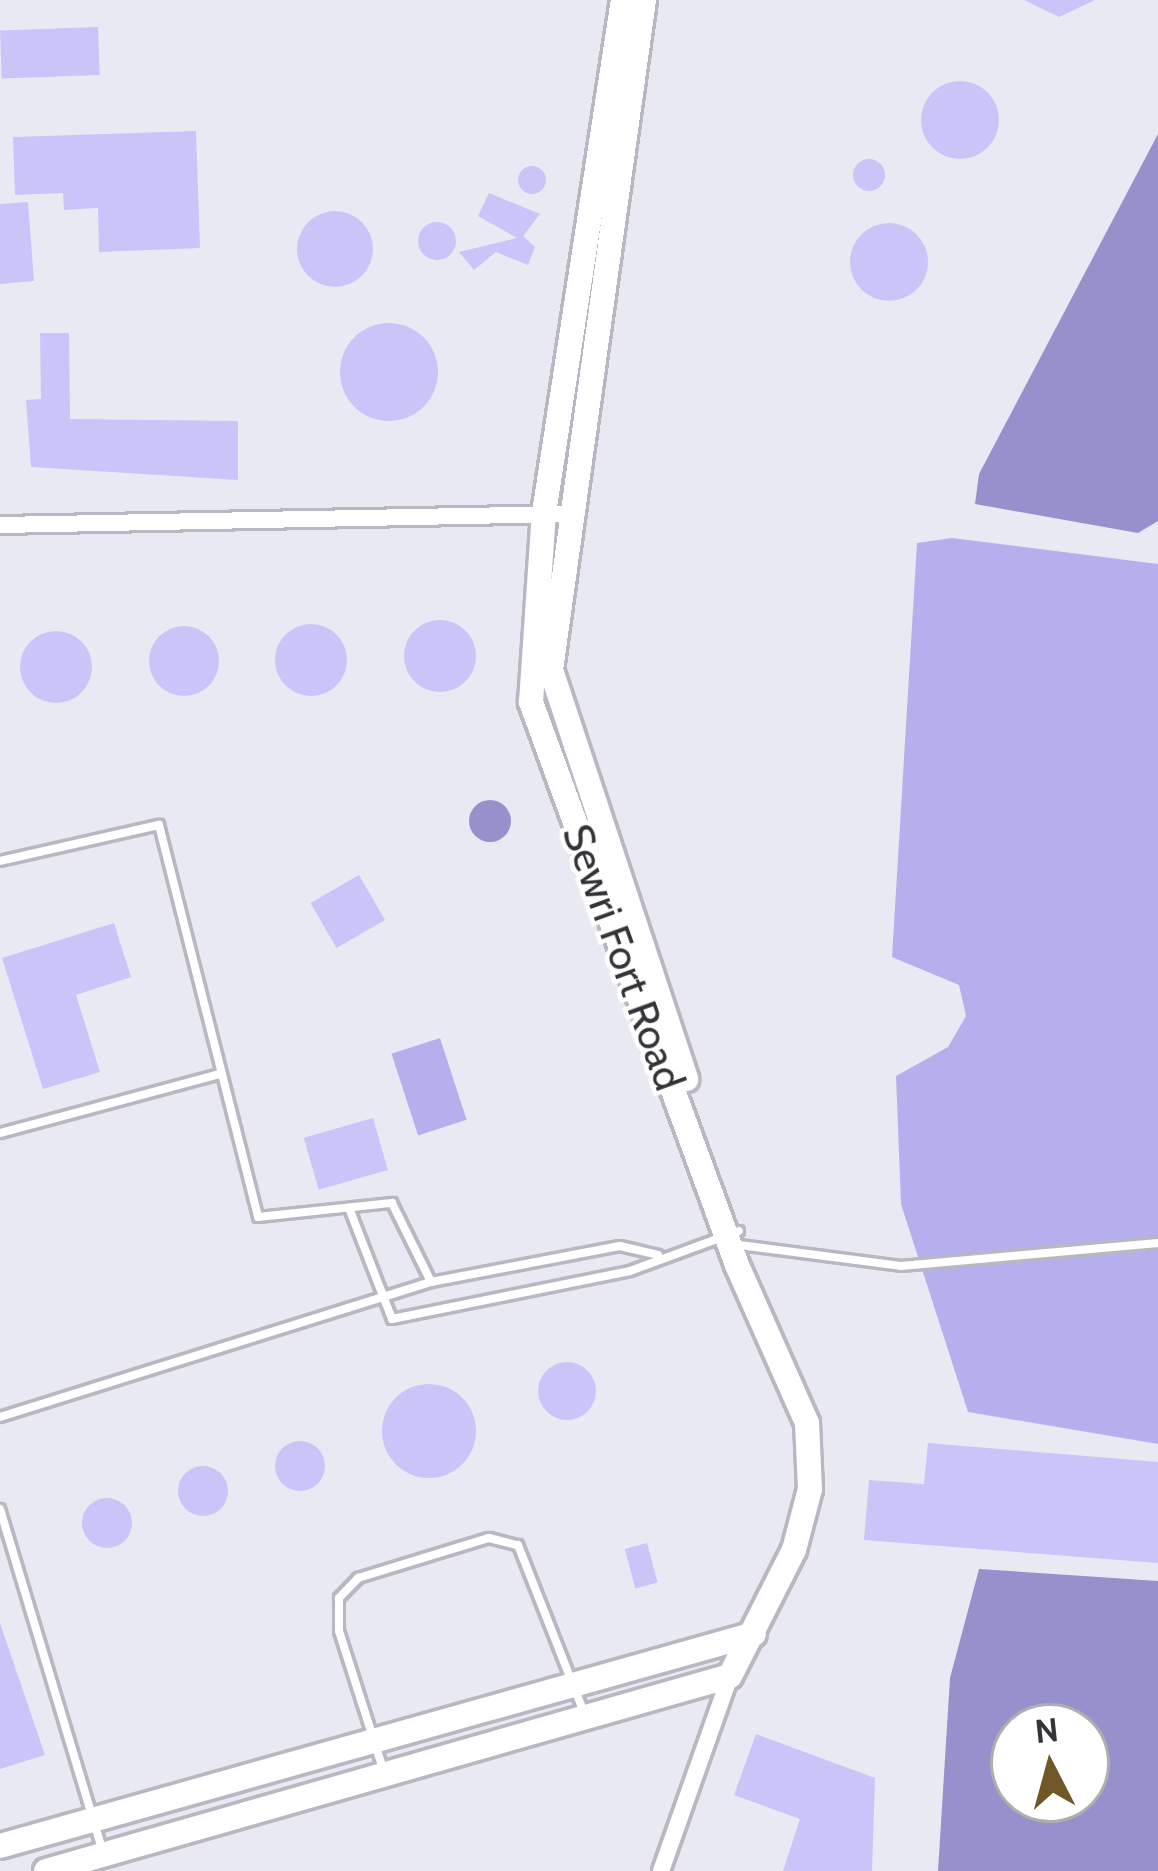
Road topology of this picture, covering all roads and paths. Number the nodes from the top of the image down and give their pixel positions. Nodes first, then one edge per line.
1 (623, 0) edge
2 (644, 0) edge
3 (584, 335) junction
4 (557, 513) junction
5 (0, 525) edge
6 (0, 861) edge
7 (217, 1075) junction
8 (0, 1133) edge
9 (350, 1208) junction
10 (734, 1238) junction
11 (1158, 1243) edge
12 (658, 1255) junction
13 (431, 1282) junction
14 (383, 1297) junction
15 (0, 1417) edge
16 (0, 1509) edge
17 (754, 1634) junction
18 (730, 1676) junction
19 (576, 1688) junction
20 (585, 1718) junction
21 (376, 1744) junction
22 (386, 1776) junction
23 (94, 1820) junction
24 (0, 1846) edge
25 (104, 1856) junction
26 (46, 1871) edge
27 (661, 1871) edge

1 - 3 street, Sewri Fort Road
2 - 3 street
3 - 4 street, Sewri Fort Road
4 - 5 street
4 - 10 street, Sewri Fort Road
6 - 7 lane
7 - 8 lane
7 - 9 lane
9 - 13 lane
9 - 14 lane
10 - 11 lane
10 - 12 lane
10 - 17 street, Sewri Fort Road
12 - 13 lane
12 - 14 lane
13 - 14 lane
14 - 15 lane
16 - 23 lane
17 - 18 street, Sewri Fort Road
17 - 19 street
18 - 20 street
18 - 27 street, Sewri Fort Road
19 - 20 lane
19 - 21 street
19 - 21 lane
20 - 22 street
21 - 22 lane
21 - 23 street
22 - 25 street
23 - 24 street
23 - 25 lane
25 - 26 street

